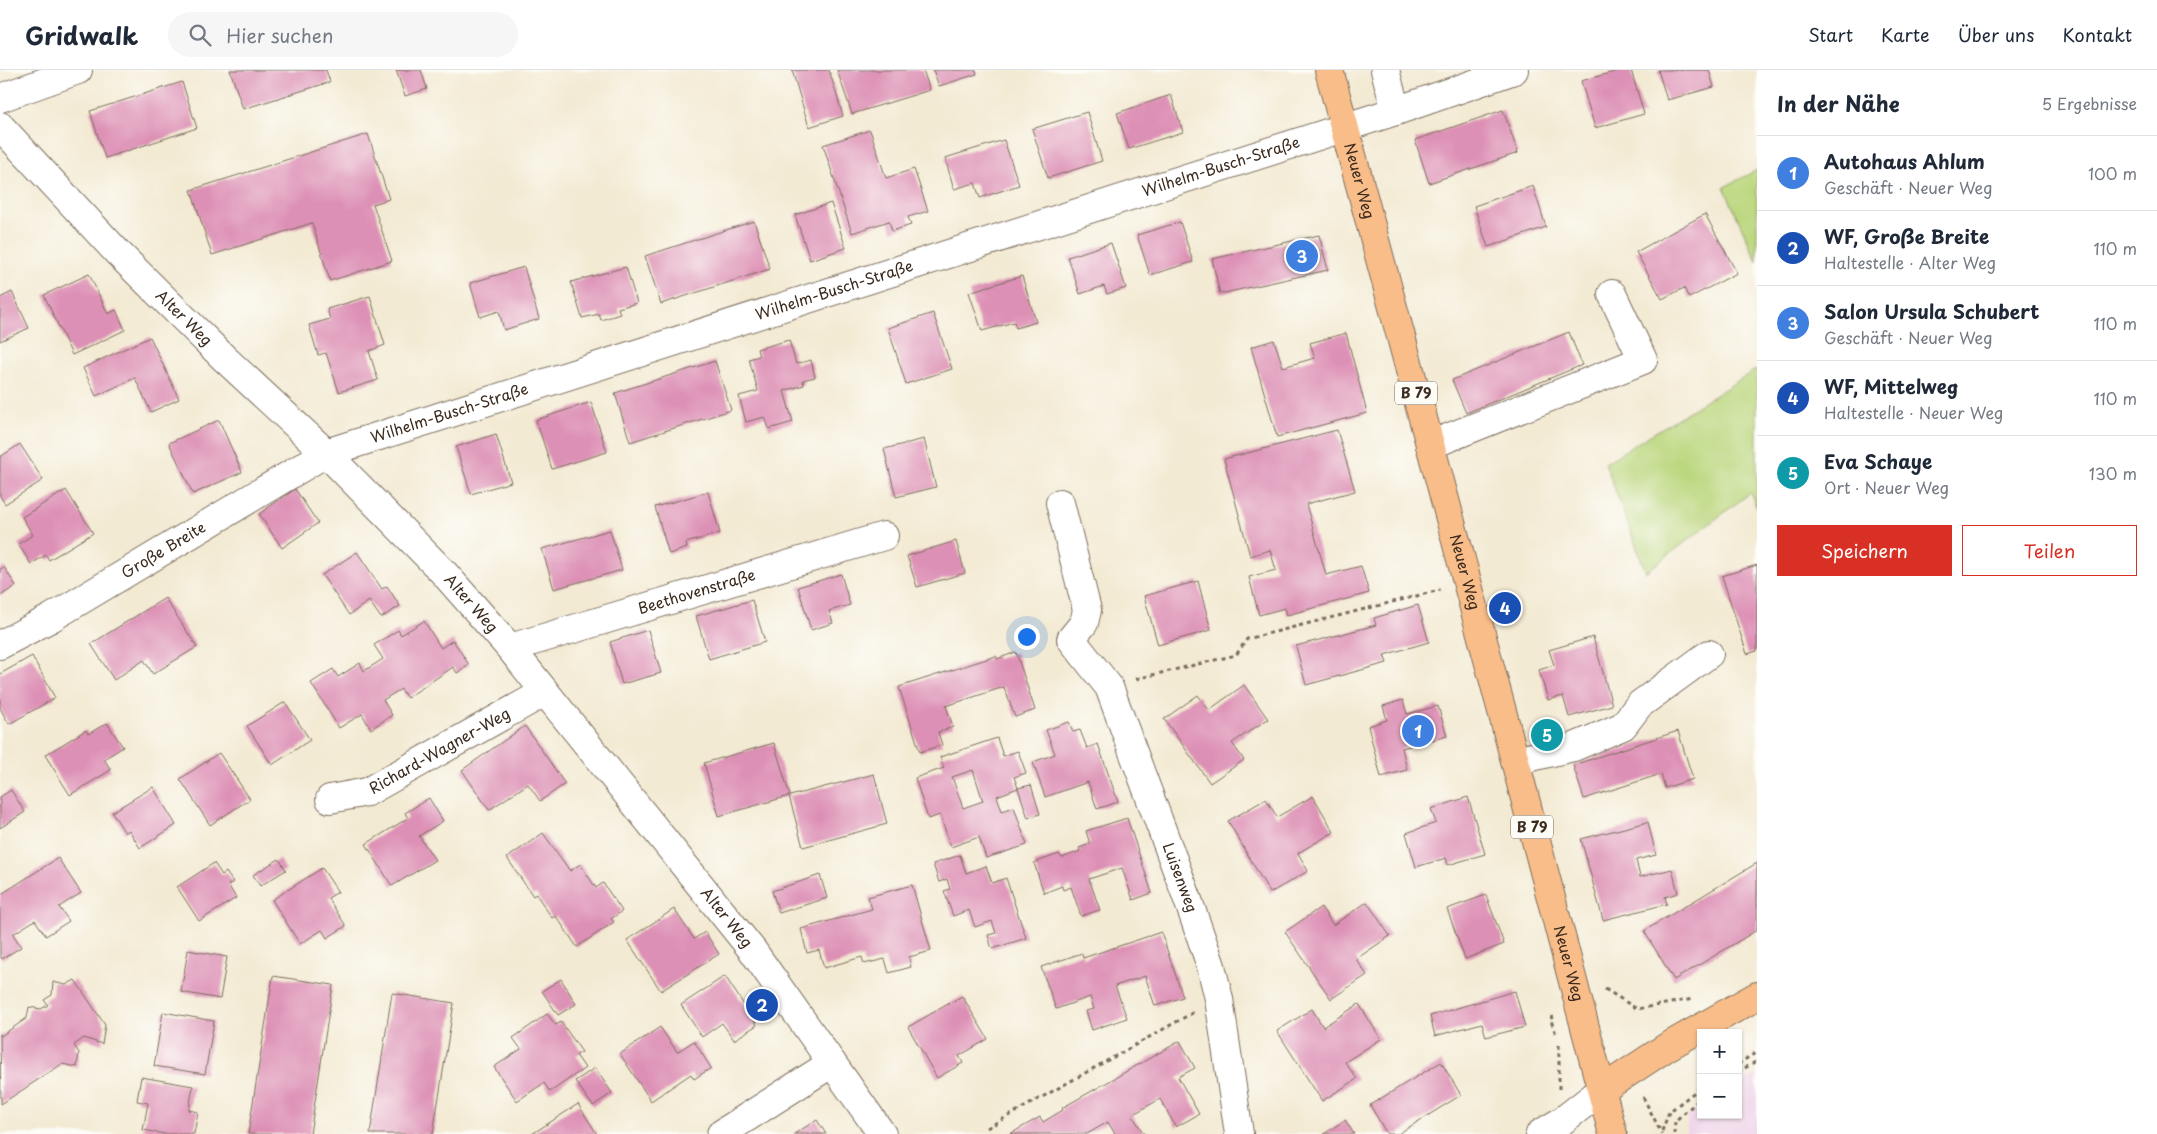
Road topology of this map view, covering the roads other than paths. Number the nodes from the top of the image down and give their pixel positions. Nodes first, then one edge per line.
1 (78, 70) edge
2 (1329, 70) edge
3 (1385, 70) edge
4 (1514, 70) edge
5 (0, 98) edge
6 (1396, 111) junction
7 (0, 126) edge
8 (1344, 127) junction
9 (1612, 294) dead end
10 (1430, 445) junction
11 (326, 453) junction
12 (1060, 504) dead end
13 (884, 536) dead end
14 (0, 645) edge
15 (510, 648) junction
16 (1709, 654) dead end
17 (545, 692) junction
18 (1515, 761) junction
19 (330, 799) dead end
20 (1757, 996) edge
21 (832, 1063) junction
22 (1602, 1089) junction
23 (1551, 1128) edge
24 (721, 1134) edge
25 (882, 1134) edge
26 (1239, 1134) edge
27 (1613, 1134) edge

1 - 5 street
2 - 8 main road, Neuer Weg / B 79
3 - 6 street
4 - 6 street, Wilhelm-Busch-Straße
6 - 8 street, Wilhelm-Busch-Straße
7 - 11 street, Alter Weg
8 - 10 main road, Neuer Weg / B 79
8 - 11 street, Wilhelm-Busch-Straße
9 - 10 street
10 - 18 main road, Neuer Weg / B 79
11 - 14 street, Große Breite
11 - 15 street, Alter Weg
12 - 26 street, Luisenweg
13 - 15 street, Beethovenstraße
15 - 17 street, Alter Weg
16 - 18 street
17 - 19 street, Richard-Wagner-Weg
17 - 21 street, Alter Weg
18 - 22 main road, Neuer Weg / B 79
20 - 22 main road
21 - 24 street
21 - 25 street, Alter Weg
22 - 23 street
22 - 27 main road, Neuer Weg / B 79

